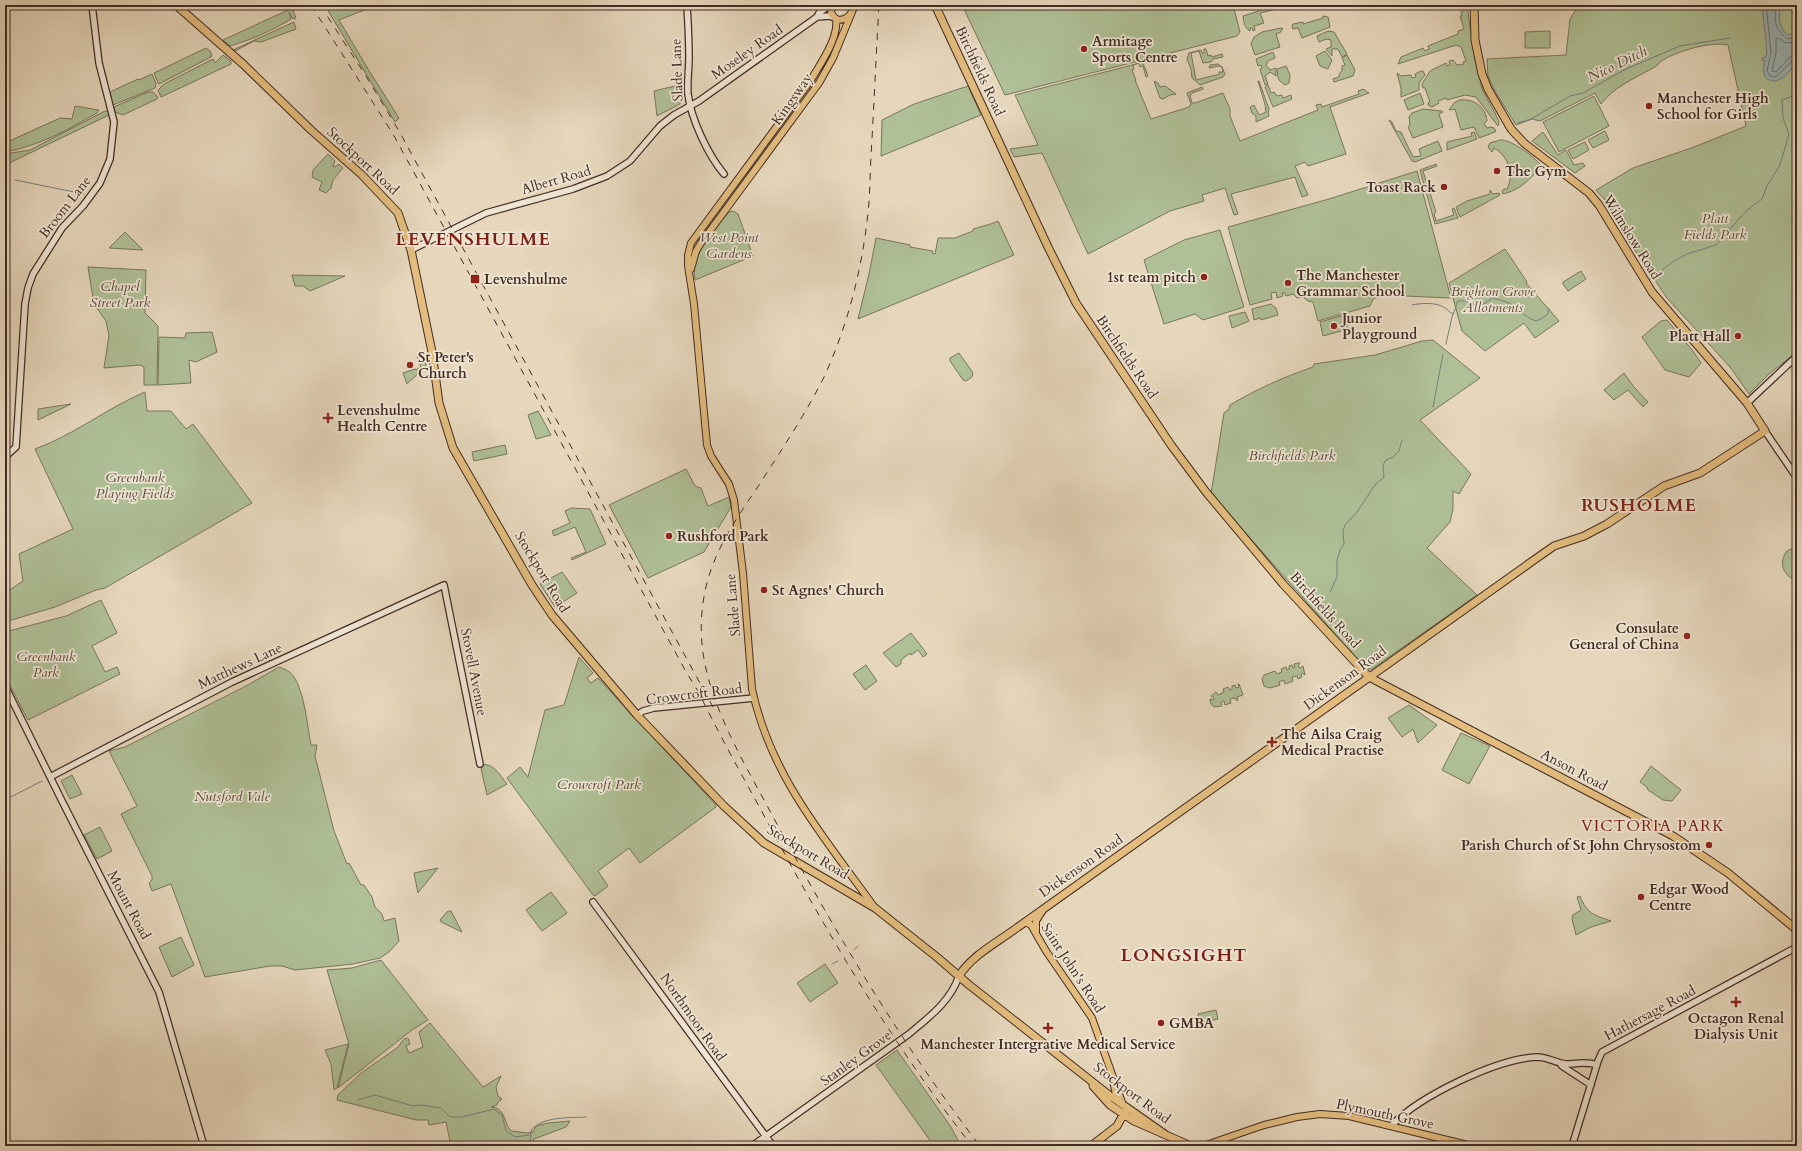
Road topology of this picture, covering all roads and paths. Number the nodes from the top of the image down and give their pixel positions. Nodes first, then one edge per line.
1 (92, 5) edge
2 (176, 5) edge
3 (686, 5) edge
4 (832, 5) edge
5 (855, 5) edge
6 (936, 5) edge
7 (1474, 5) edge
8 (852, 12) junction
9 (817, 18) junction
10 (835, 19) junction
11 (690, 106) junction
12 (724, 174) dead end
13 (738, 193) joint
14 (701, 243) junction
15 (689, 247) junction
16 (411, 250) junction
17 (690, 273) junction
18 (1797, 356) edge
19 (1747, 403) junction
20 (1765, 431) junction
21 (5, 457) edge
22 (1797, 478) edge
23 (444, 585) joint
24 (1369, 677) junction
25 (5, 686) edge
26 (754, 698) junction
27 (637, 715) junction
28 (480, 764) dead end
29 (50, 777) junction
30 (859, 884) junction
31 (853, 895) junction
32 (593, 902) dead end
33 (875, 908) junction
34 (1044, 909) junction
35 (1025, 922) junction
36 (1797, 930) edge
37 (1036, 935) junction
38 (1041, 942) junction
39 (1797, 948) edge
40 (959, 976) junction
41 (1560, 1063) junction
42 (1596, 1065) junction
43 (1082, 1072) junction
44 (1113, 1076) junction
45 (1591, 1085) junction
46 (1117, 1100) junction
47 (1128, 1108) junction
48 (1120, 1113) junction
49 (1131, 1119) junction
50 (1392, 1125) junction
51 (1166, 1135) junction
52 (766, 1136) junction
53 (1103, 1138) junction
54 (1222, 1139) junction
55 (204, 1146) edge
56 (752, 1146) edge
57 (773, 1146) edge
58 (1091, 1146) edge
59 (1191, 1146) edge
60 (1203, 1146) edge
61 (1213, 1146) edge
62 (1472, 1146) edge
63 (1572, 1146) edge

1 - 21 street, Broom Lane
2 - 16 highway, Stockport Road
3 - 11 street, Slade Lane
4 - 9 street, Moseley Road
4 - 10 main road, Kingsway
5 - 8 main road, Kingsway
6 - 24 highway, Birchfields Road
7 - 19 highway, Wilmslow Road
8 - 10 main road
8 - 13 main road, Kingsway
9 - 10 street
9 - 11 street, Moseley Road
10 - 15 main road, Kingsway
11 - 12 street, Slade Lane
11 - 16 street, Albert Road
13 - 14 main road, Slade Lane
14 - 15 main road
14 - 17 main road, Slade Lane
15 - 17 main road, Slade Lane
16 - 27 highway, Stockport Road
17 - 26 main road, Slade Lane
18 - 19 street
19 - 20 highway, Wilmslow Road
20 - 22 street, Wilmslow Road
20 - 24 highway, Dickenson Road
23 - 28 street, Stovell Avenue
23 - 29 street, Matthews Lane
24 - 34 highway, Dickenson Road
24 - 36 highway, Anson Road
25 - 29 street, Mount Road
26 - 27 street, Crowcroft Road
26 - 30 main road, Slade Lane
27 - 31 highway, Stockport Road
29 - 55 street, Mount Road
30 - 31 main road
30 - 33 main road, Slade Lane
31 - 33 highway, Stockport Road
32 - 52 street, Northmoor Road
33 - 40 highway, Stockport Road
34 - 35 highway, Dickenson Road
34 - 37 main road
35 - 37 main road, Saint John's Road
35 - 38 main road
35 - 40 highway, Dickenson Road
37 - 38 main road, Saint John's Road
38 - 44 main road, Saint John's Road
39 - 42 street, Hathersage Road
40 - 43 highway, Stockport Road
40 - 52 street, Stanley Grove
41 - 42 street
41 - 45 street
41 - 50 street
42 - 45 street, Hathersage Road
43 - 46 highway, Stockport Road
43 - 48 highway, Stockport Road
44 - 46 main road, Saint John's Road
44 - 47 main road, Saint John's Road
45 - 63 street, Hathersage Road
46 - 47 highway, Stockport Road
46 - 48 highway
47 - 48 highway
47 - 49 highway
47 - 51 highway, Stockport Road
48 - 49 highway, Stockport Road
48 - 53 highway
49 - 51 highway, Stockport Road
49 - 53 highway
50 - 54 main road, Plymouth Grove
50 - 62 main road, Plymouth Grove
51 - 59 highway, Stockport Road
52 - 56 street, Stanley Grove
52 - 57 street, Northmoor Road
53 - 58 highway
54 - 60 main road, Plymouth Grove
54 - 61 main road, Plymouth Grove

